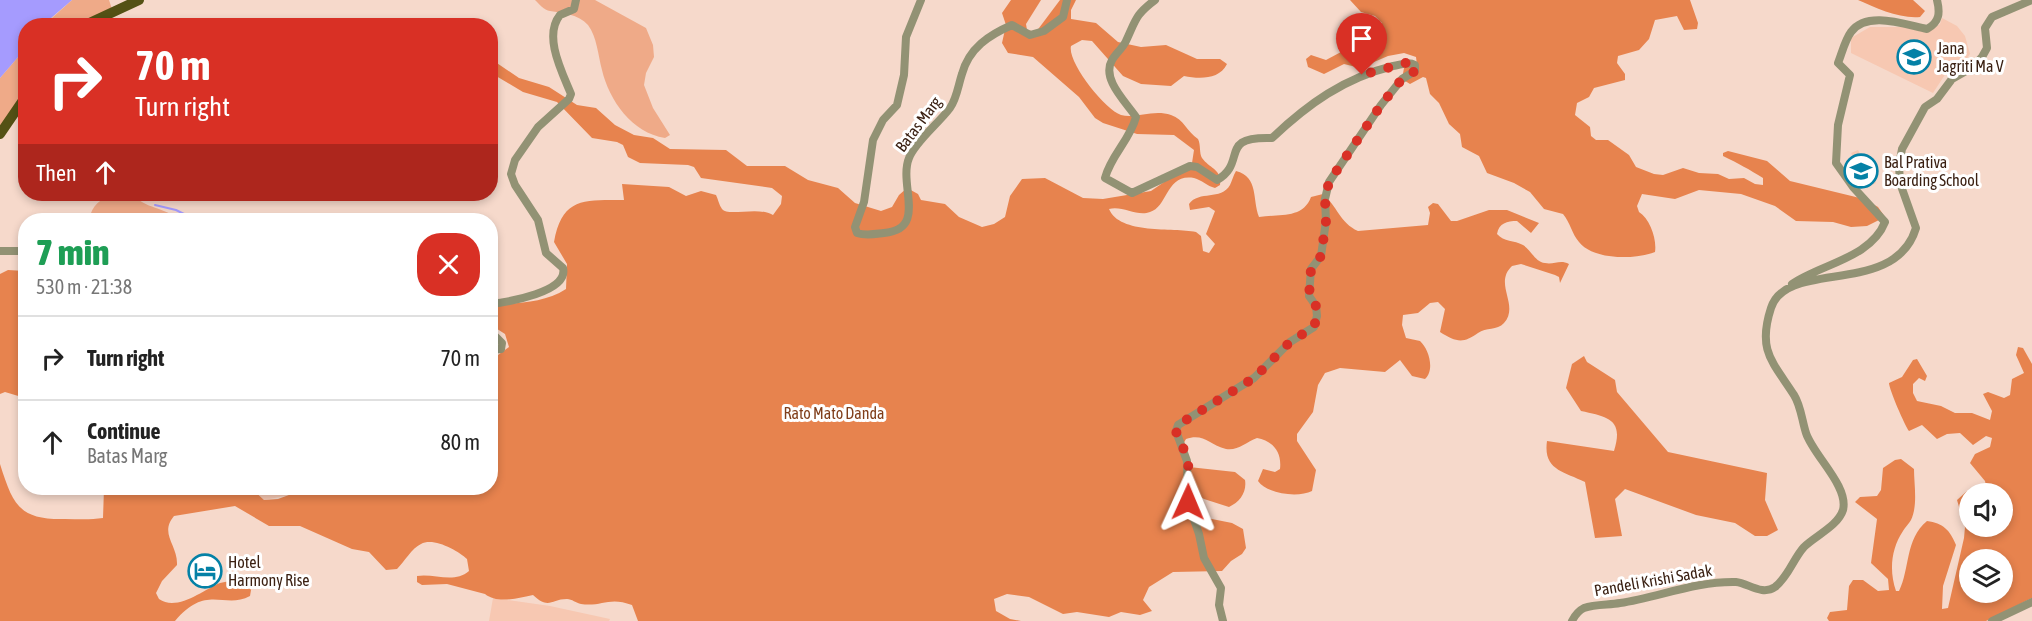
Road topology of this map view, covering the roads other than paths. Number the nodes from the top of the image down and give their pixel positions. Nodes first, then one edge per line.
1 (139, 0) edge
2 (576, 0) edge
3 (921, 0) edge
4 (1067, 0) edge
5 (1155, 0) edge
6 (1937, 0) edge
7 (2032, 0) edge
8 (100, 18) edge
9 (18, 108) edge
10 (0, 134) edge
11 (0, 251) edge
12 (18, 251) edge
13 (1784, 290) junction
14 (498, 303) edge
15 (498, 337) edge
16 (498, 347) edge
17 (2032, 602) edge
18 (1223, 621) edge
19 (1572, 621) edge
20 (1992, 621) edge

1 - 8 main road
2 - 14 street
3 - 4 street, Batas Marg
5 - 18 street
6 - 13 street
7 - 13 street
9 - 10 main road
11 - 12 street
13 - 19 street, Pandeli Krishi Sadak
15 - 16 street
17 - 20 street

